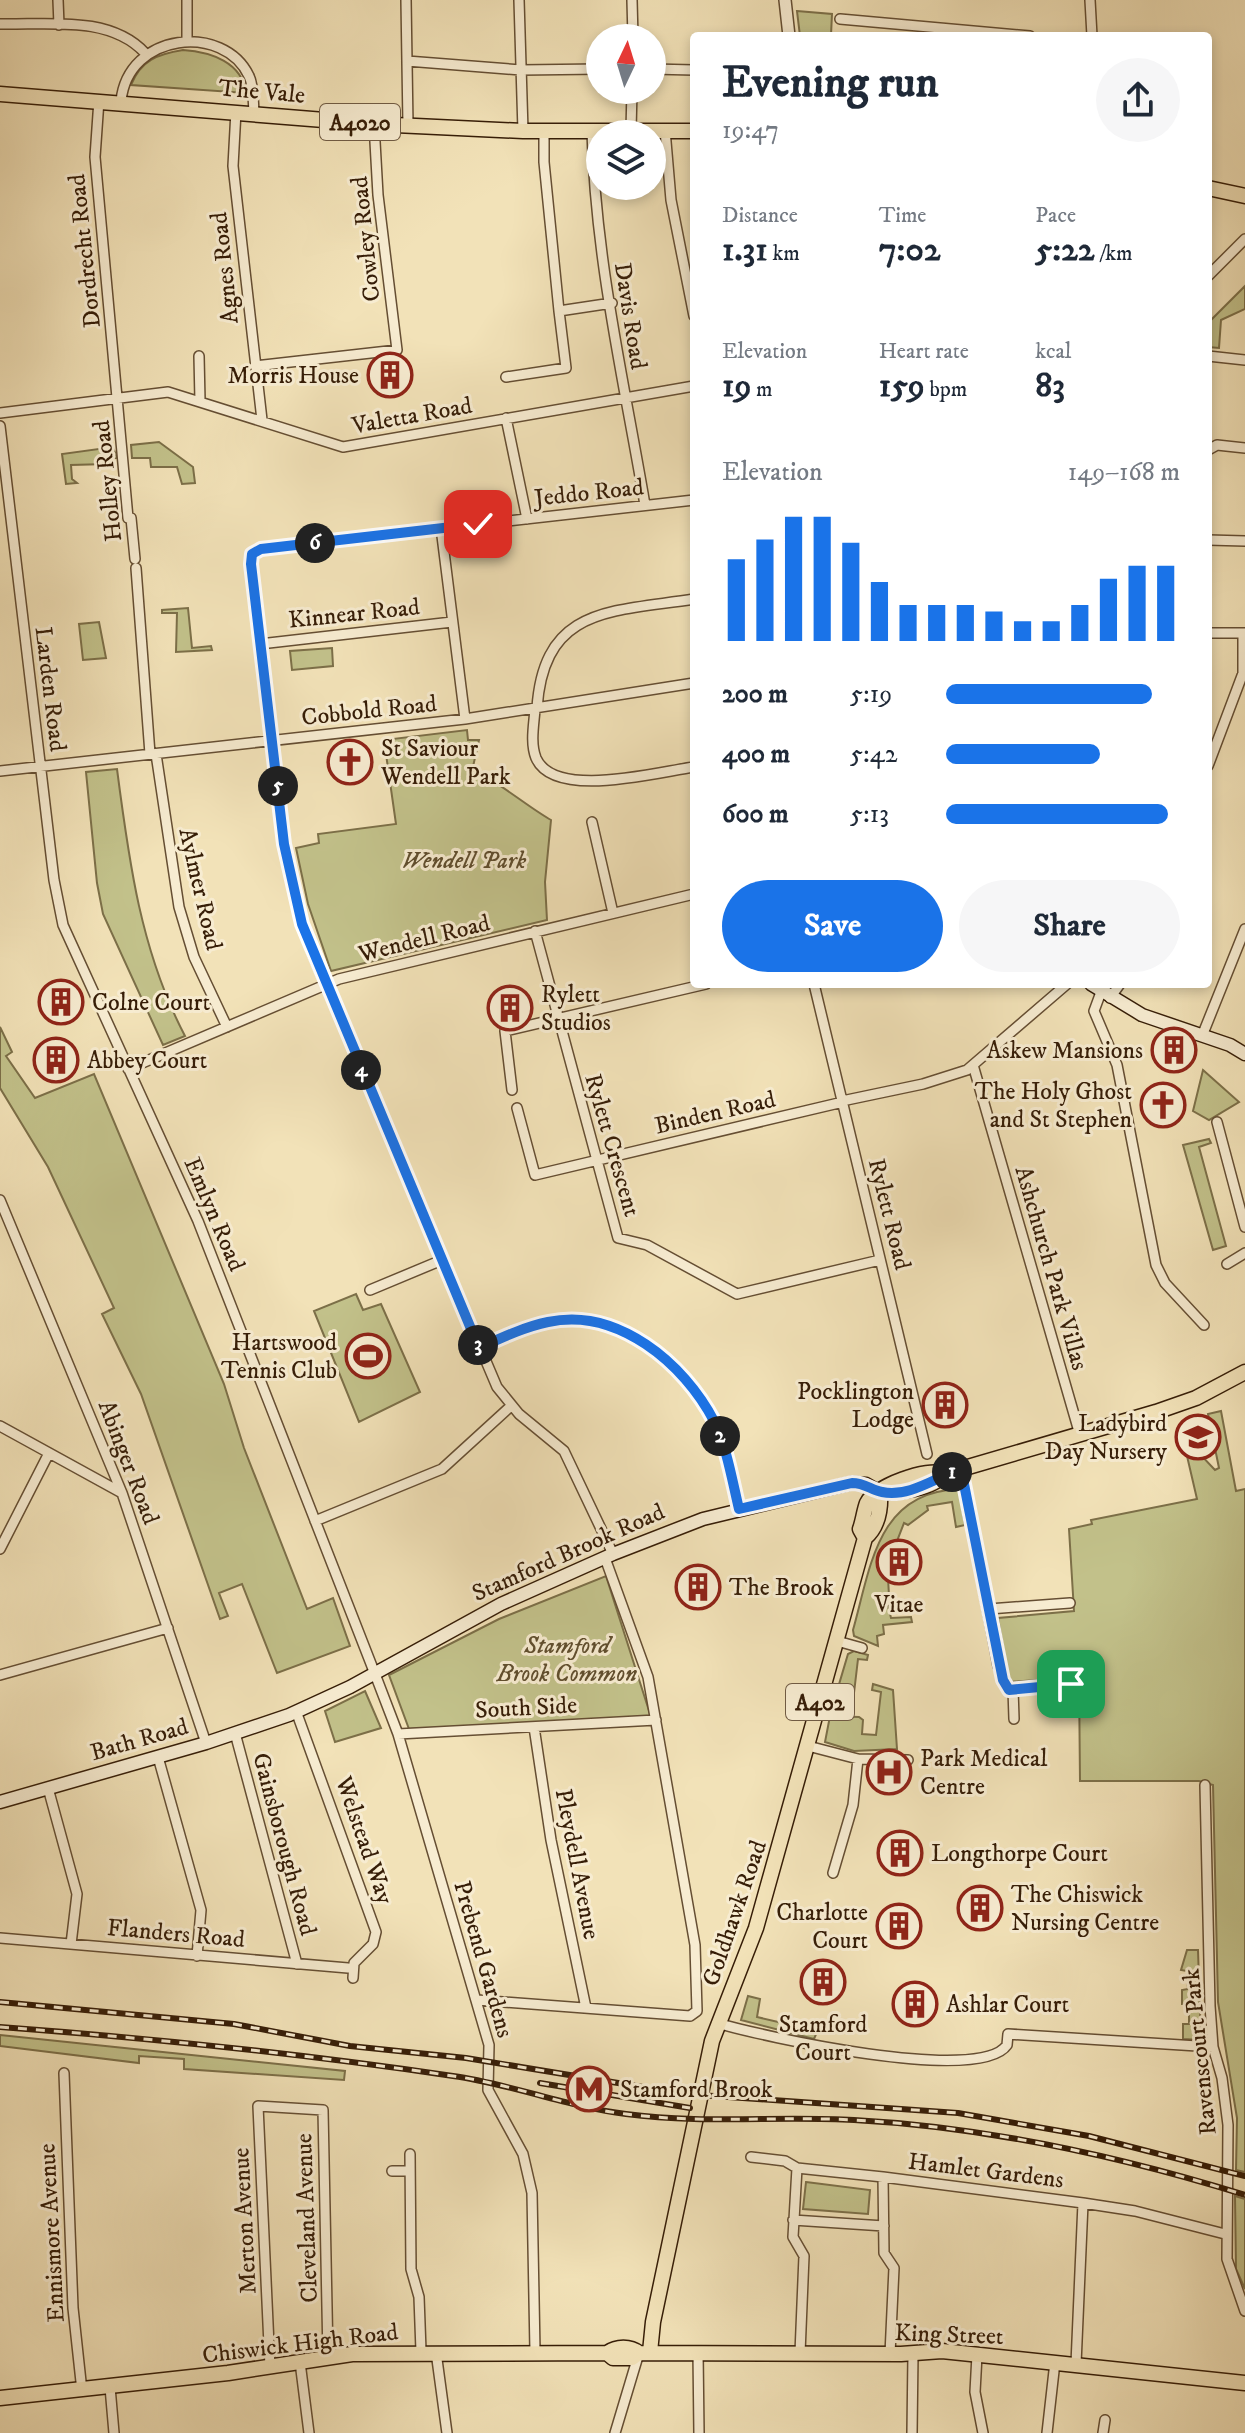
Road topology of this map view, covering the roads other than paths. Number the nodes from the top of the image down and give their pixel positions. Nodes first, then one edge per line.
1 (58, 0) edge
2 (187, 0) edge
3 (406, 0) edge
4 (519, 0) edge
5 (632, 0) edge
6 (785, 0) edge
7 (1090, 0) edge
8 (840, 19) dead end
9 (0, 24) edge
10 (633, 24) edge
11 (59, 25) junction
12 (789, 32) edge
13 (985, 32) edge
14 (1092, 32) edge
15 (187, 40) junction
16 (145, 53) junction
17 (407, 61) junction
18 (586, 69) edge
19 (666, 69) edge
20 (521, 70) junction
21 (690, 70) edge
22 (0, 94) edge
23 (99, 100) junction
24 (121, 101) junction
25 (236, 111) junction
26 (254, 113) junction
27 (374, 124) junction
28 (408, 125) junction
29 (666, 130) edge
30 (523, 131) junction
31 (586, 131) edge
32 (690, 131) edge
33 (544, 132) junction
34 (666, 142) edge
35 (1212, 189) edge
36 (1245, 196) edge
37 (595, 200) edge
38 (1245, 239) edge
39 (1212, 272) edge
40 (690, 296) edge
41 (613, 303) junction
42 (559, 311) junction
43 (199, 356) dead end
44 (1212, 356) edge
45 (1245, 360) edge
46 (255, 366) junction
47 (506, 377) dead end
48 (690, 387) edge
49 (623, 398) junction
50 (119, 399) junction
51 (200, 401) junction
52 (0, 413) edge
53 (506, 418) junction
54 (262, 420) junction
55 (0, 426) edge
56 (1212, 448) edge
57 (1245, 448) edge
58 (690, 500) edge
59 (645, 505) junction
60 (527, 519) junction
61 (441, 528) junction
62 (1212, 540) edge
63 (1245, 541) edge
64 (690, 600) edge
65 (140, 610) joint
66 (452, 622) junction
67 (1212, 633) edge
68 (1244, 633) edge
69 (260, 644) junction
70 (690, 684) edge
71 (536, 708) junction
72 (465, 719) junction
73 (272, 741) junction
74 (153, 754) junction
75 (1212, 755) edge
76 (40, 767) junction
77 (690, 768) edge
78 (0, 771) edge
79 (592, 822) dead end
80 (690, 895) edge
81 (613, 913) junction
82 (1245, 929) edge
83 (535, 931) junction
84 (325, 985) junction
85 (690, 988) edge
86 (815, 988) edge
87 (1062, 988) edge
88 (1101, 991) edge
89 (559, 1020) junction
90 (227, 1027) junction
91 (1202, 1036) junction
92 (1245, 1054) edge
93 (973, 1065) junction
94 (128, 1069) junction
95 (512, 1090) dead end
96 (843, 1102) junction
97 (517, 1108) dead end
98 (1217, 1122) dead end
99 (597, 1160) junction
100 (1240, 1190) edge
101 (0, 1200) edge
102 (1245, 1227) edge
103 (1245, 1253) edge
104 (442, 1260) junction
105 (880, 1260) junction
106 (1227, 1264) dead end
107 (370, 1290) dead end
108 (1204, 1325) dead end
109 (479, 1348) junction
110 (1245, 1372) edge
111 (511, 1406) junction
112 (0, 1426) edge
113 (1080, 1435) junction
114 (49, 1453) junction
115 (927, 1454) dead end
116 (961, 1469) junction
117 (880, 1492) junction
118 (122, 1493) junction
119 (739, 1509) junction
120 (315, 1521) junction
121 (0, 1549) edge
122 (609, 1556) junction
123 (1070, 1603) dead end
124 (989, 1609) junction
125 (168, 1628) junction
126 (837, 1641) junction
127 (862, 1648) dead end
128 (375, 1674) junction
129 (0, 1675) edge
130 (1071, 1684) dead end
131 (1013, 1689) junction
132 (293, 1713) junction
133 (1014, 1719) dead end
134 (656, 1720) junction
135 (534, 1727) junction
136 (235, 1733) junction
137 (398, 1734) junction
138 (206, 1743) junction
139 (808, 1746) junction
140 (158, 1757) junction
141 (858, 1759) junction
142 (908, 1760) dead end
143 (1205, 1785) dead end
144 (48, 1788) junction
145 (0, 1802) edge
146 (833, 1873) dead end
147 (0, 1938) edge
148 (71, 1944) junction
149 (197, 1956) junction
150 (297, 1964) junction
151 (350, 1973) joint
152 (477, 2000) junction
153 (586, 2008) junction
154 (717, 2023) junction
155 (1213, 2047) junction
156 (64, 2073) dead end
157 (291, 2107) joint
158 (410, 2154) dead end
159 (751, 2157) dead end
160 (797, 2168) junction
161 (392, 2171) dead end
162 (410, 2171) junction
163 (883, 2177) junction
164 (1083, 2203) junction
165 (793, 2220) junction
166 (884, 2226) junction
167 (1225, 2234) junction
168 (1245, 2311) edge
169 (429, 2351) junction
170 (535, 2351) junction
171 (645, 2352) junction
172 (698, 2352) junction
173 (800, 2353) junction
174 (890, 2354) junction
175 (913, 2354) junction
176 (977, 2355) junction
177 (328, 2357) junction
178 (300, 2362) junction
179 (1055, 2362) junction
180 (1076, 2364) junction
181 (270, 2367) junction
182 (1245, 2383) edge
183 (110, 2387) junction
184 (82, 2391) junction
185 (0, 2398) edge
186 (1105, 2420) dead end
187 (114, 2433) edge
188 (309, 2433) edge
189 (447, 2433) edge
190 (615, 2433) edge
191 (699, 2433) edge
192 (912, 2433) edge
193 (983, 2433) edge
194 (1047, 2433) edge
195 (1103, 2433) edge

1 - 11 street
2 - 15 street
3 - 17 street
4 - 20 street
5 - 10 street
6 - 12 street
7 - 14 street
8 - 13 street
9 - 11 street
11 - 16 street
15 - 16 street
15 - 26 street
16 - 24 street
17 - 20 street
17 - 28 street
18 - 20 street
19 - 21 street
20 - 30 street
22 - 23 main road, The Vale / A4020
23 - 24 main road, The Vale / A4020
23 - 50 street, Dordrecht Road
24 - 25 main road, The Vale / A4020
25 - 26 main road, The Vale / A4020
25 - 46 street, Agnes Road
26 - 27 main road, The Vale / A4020
27 - 28 main road, The Vale / A4020
27 - 46 street, Cowley Road
28 - 30 main road, The Vale / A4020
29 - 32 main road, A4020
30 - 33 main road, The Vale / A4020
31 - 33 main road, The Vale / A4020
33 - 42 street
34 - 40 street
35 - 36 main road
37 - 41 street, Davis Road
38 - 39 street
41 - 42 street
41 - 49 street, Davis Road
42 - 47 street
43 - 51 street
44 - 45 street
46 - 54 street, Agnes Road
48 - 49 street, Valetta Road
49 - 53 street, Valetta Road
49 - 59 street, Davis Road
50 - 51 street, Valetta Road
50 - 52 street, Valetta Road
50 - 65 street, Holley Road
51 - 54 street, Valetta Road
53 - 54 street, Valetta Road
53 - 60 street
55 - 76 street, Larden Road
56 - 57 street
58 - 59 street, Jeddo Road
59 - 60 street, Jeddo Road
60 - 61 street, Jeddo Road
61 - 66 street
61 - 69 street, Jeddo Road
62 - 63 street
64 - 71 street
65 - 74 street, Aylmer Road
66 - 69 street, Kinnear Road
66 - 72 street
67 - 68 street
68 - 75 street
69 - 73 street
70 - 71 street, Cobbold Road
71 - 72 street, Cobbold Road
71 - 77 street
72 - 73 street, Cobbold Road
73 - 74 street, Cobbold Road
73 - 84 street
74 - 76 street, Cobbold Road
74 - 90 street, Aylmer Road
76 - 78 street, Cobbold Road
76 - 94 street, Emlyn Road
79 - 81 street
80 - 81 street, Wendell Road
81 - 83 street, Wendell Road
82 - 91 street
83 - 84 street, Wendell Road
83 - 89 street, Rylett Crescent
84 - 90 street, Wendell Road
84 - 104 street
85 - 89 street
86 - 96 street, Rylett Road
87 - 93 street, Binden Road
88 - 91 main road
88 - 108 street
89 - 95 street
89 - 99 street, Rylett Crescent
90 - 94 street, Wendell Road
91 - 92 main road
93 - 96 street, Binden Road
93 - 113 street, Ashchurch Park Villas
94 - 120 street, Emlyn Road
96 - 99 street, Binden Road
96 - 105 street, Rylett Road
97 - 99 street, Binden Road
98 - 100 street
99 - 105 street, Rylett Crescent
100 - 102 street
101 - 118 street, Abinger Road
103 - 106 street
104 - 107 street
104 - 109 street
105 - 115 street, Rylett Road
109 - 111 street
109 - 119 street
110 - 113 main road
111 - 120 street
111 - 122 street
112 - 114 street
113 - 116 main road
114 - 118 street
114 - 121 street
116 - 117 main road
116 - 124 street
117 - 119 main road, Stamford Brook Road
117 - 126 main road, Goldhawk Road / A402
118 - 125 street, Abinger Road
119 - 122 main road, Stamford Brook Road
120 - 128 street, Emlyn Road
122 - 128 main road, Stamford Brook Road
122 - 134 street
123 - 124 street
124 - 131 street
125 - 129 street
125 - 138 street, Abinger Road
126 - 127 street
126 - 139 main road, Goldhawk Road / A402
128 - 132 main road, Stamford Brook Road
128 - 137 street, Prebend Gardens
130 - 131 street
131 - 133 street
132 - 136 main road, Bath Road
132 - 151 street, Welstead Way
134 - 135 street, South Side
134 - 153 street
135 - 137 street, South Side
135 - 153 street, Pleydell Avenue
136 - 138 main road, Bath Road
136 - 150 street, Gainsborough Road
137 - 152 street, Prebend Gardens
138 - 140 main road, Bath Road
139 - 141 street
139 - 154 main road, Goldhawk Road / A402
140 - 144 main road, Bath Road
140 - 149 street
141 - 142 street
141 - 146 street
143 - 155 street, Ravenscourt Park
144 - 145 main road, Bath Road
144 - 148 street
147 - 148 street, Flanders Road
148 - 149 street, Flanders Road
149 - 150 street, Flanders Road
150 - 151 street, Flanders Road
152 - 153 street
152 - 170 street, Prebend Gardens
154 - 155 street
154 - 171 main road, Goldhawk Road / A402
155 - 167 street, Ravenscourt Park
156 - 184 street, Ennismore Avenue
157 - 177 street, Cleveland Avenue
157 - 181 street, Merton Avenue
158 - 162 street
159 - 160 street, Hamlet Gardens
160 - 163 street, Hamlet Gardens
160 - 165 street
161 - 162 street
162 - 169 street
163 - 164 street, Hamlet Gardens
163 - 166 street
164 - 167 street, Hamlet Gardens
164 - 180 street, Hamlet Gardens
165 - 166 street
165 - 173 street
166 - 174 street
167 - 168 street, Ravenscourt Park
169 - 170 main road, Chiswick High Road
169 - 177 main road, Chiswick High Road
169 - 189 street
170 - 171 main road, Chiswick High Road
171 - 172 main road, King Street
171 - 190 street
172 - 173 main road, King Street
172 - 191 street
173 - 174 main road, King Street
174 - 175 main road, King Street
175 - 176 main road, King Street
175 - 192 street
176 - 179 main road, King Street
176 - 193 street
177 - 178 main road, Chiswick High Road
178 - 181 main road, Chiswick High Road
178 - 188 street
179 - 180 main road, King Street
179 - 194 street
180 - 182 main road, King Street
181 - 183 main road, Chiswick High Road
183 - 184 main road, Chiswick High Road
183 - 187 street
184 - 185 main road, Chiswick High Road
186 - 195 street

